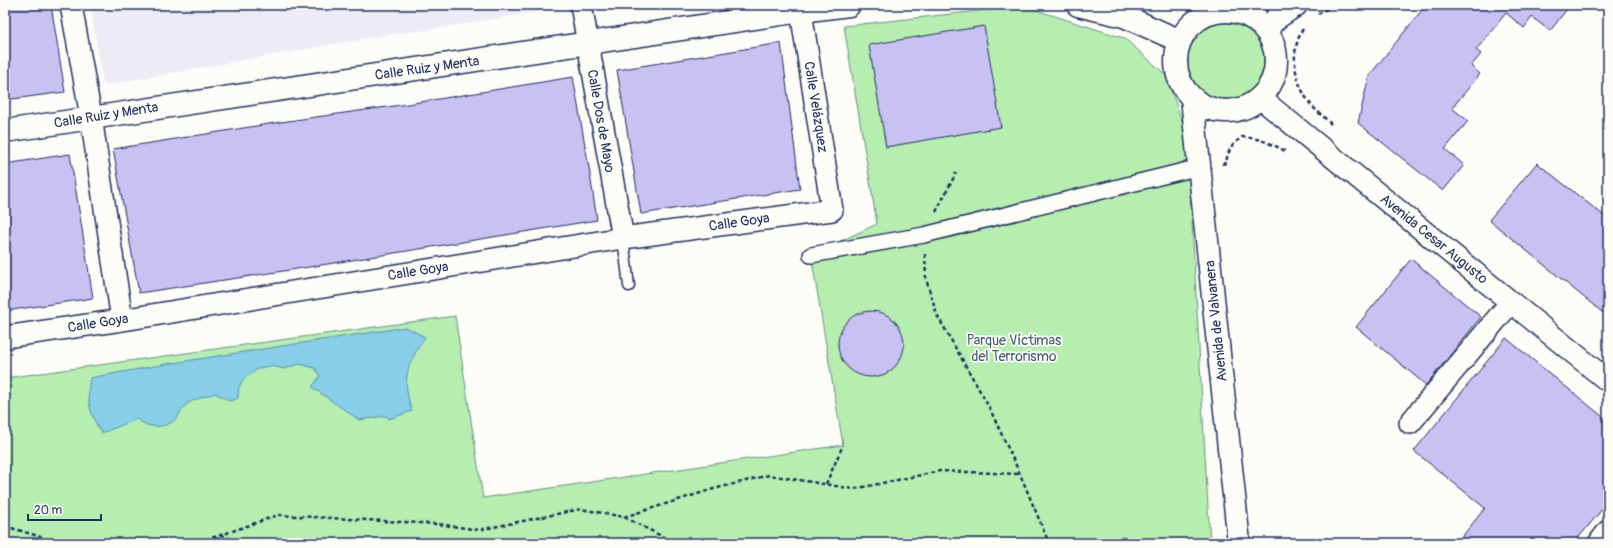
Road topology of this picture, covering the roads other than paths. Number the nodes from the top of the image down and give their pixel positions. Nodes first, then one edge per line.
1 (71, 5) edge
2 (581, 5) edge
3 (849, 5) edge
4 (1078, 5) edge
5 (1296, 5) edge
6 (800, 8) edge
7 (1206, 10) edge
8 (1251, 15) edge
9 (1180, 41) junction
10 (587, 44) junction
11 (1192, 98) junction
12 (1260, 98) junction
13 (91, 117) junction
14 (5, 131) edge
15 (1200, 167) junction
16 (832, 210) joint
17 (623, 238) junction
18 (811, 256) dead end
19 (629, 286) dead end
20 (1510, 302) junction
21 (122, 320) junction
22 (5, 337) edge
23 (1608, 381) edge
24 (1410, 423) dead end
25 (1608, 531) edge
26 (1240, 543) edge
27 (1598, 543) edge

1 - 13 street
2 - 10 street, Calle Dos de Mayo
3 - 6 street, Calle Ruiz y Menta
4 - 9 street
5 - 8 street
6 - 10 street, Calle Ruiz y Menta
6 - 16 street, Calle Velázquez
7 - 8 street
7 - 9 street
8 - 12 street
9 - 11 street
10 - 13 street, Calle Ruiz y Menta
10 - 17 street, Calle Dos de Mayo
11 - 12 street
11 - 15 street, Avenida de Valvanera
12 - 20 street, Avenida Cesar Augusto
13 - 14 street, Calle Ruiz y Menta
13 - 21 street
15 - 18 street
15 - 26 street, Avenida de Valvanera
16 - 17 street, Calle Goya
17 - 19 lane
17 - 21 street, Calle Goya
20 - 23 street, Avenida Cesar Augusto
20 - 24 street
21 - 22 street, Calle Goya
25 - 27 street

